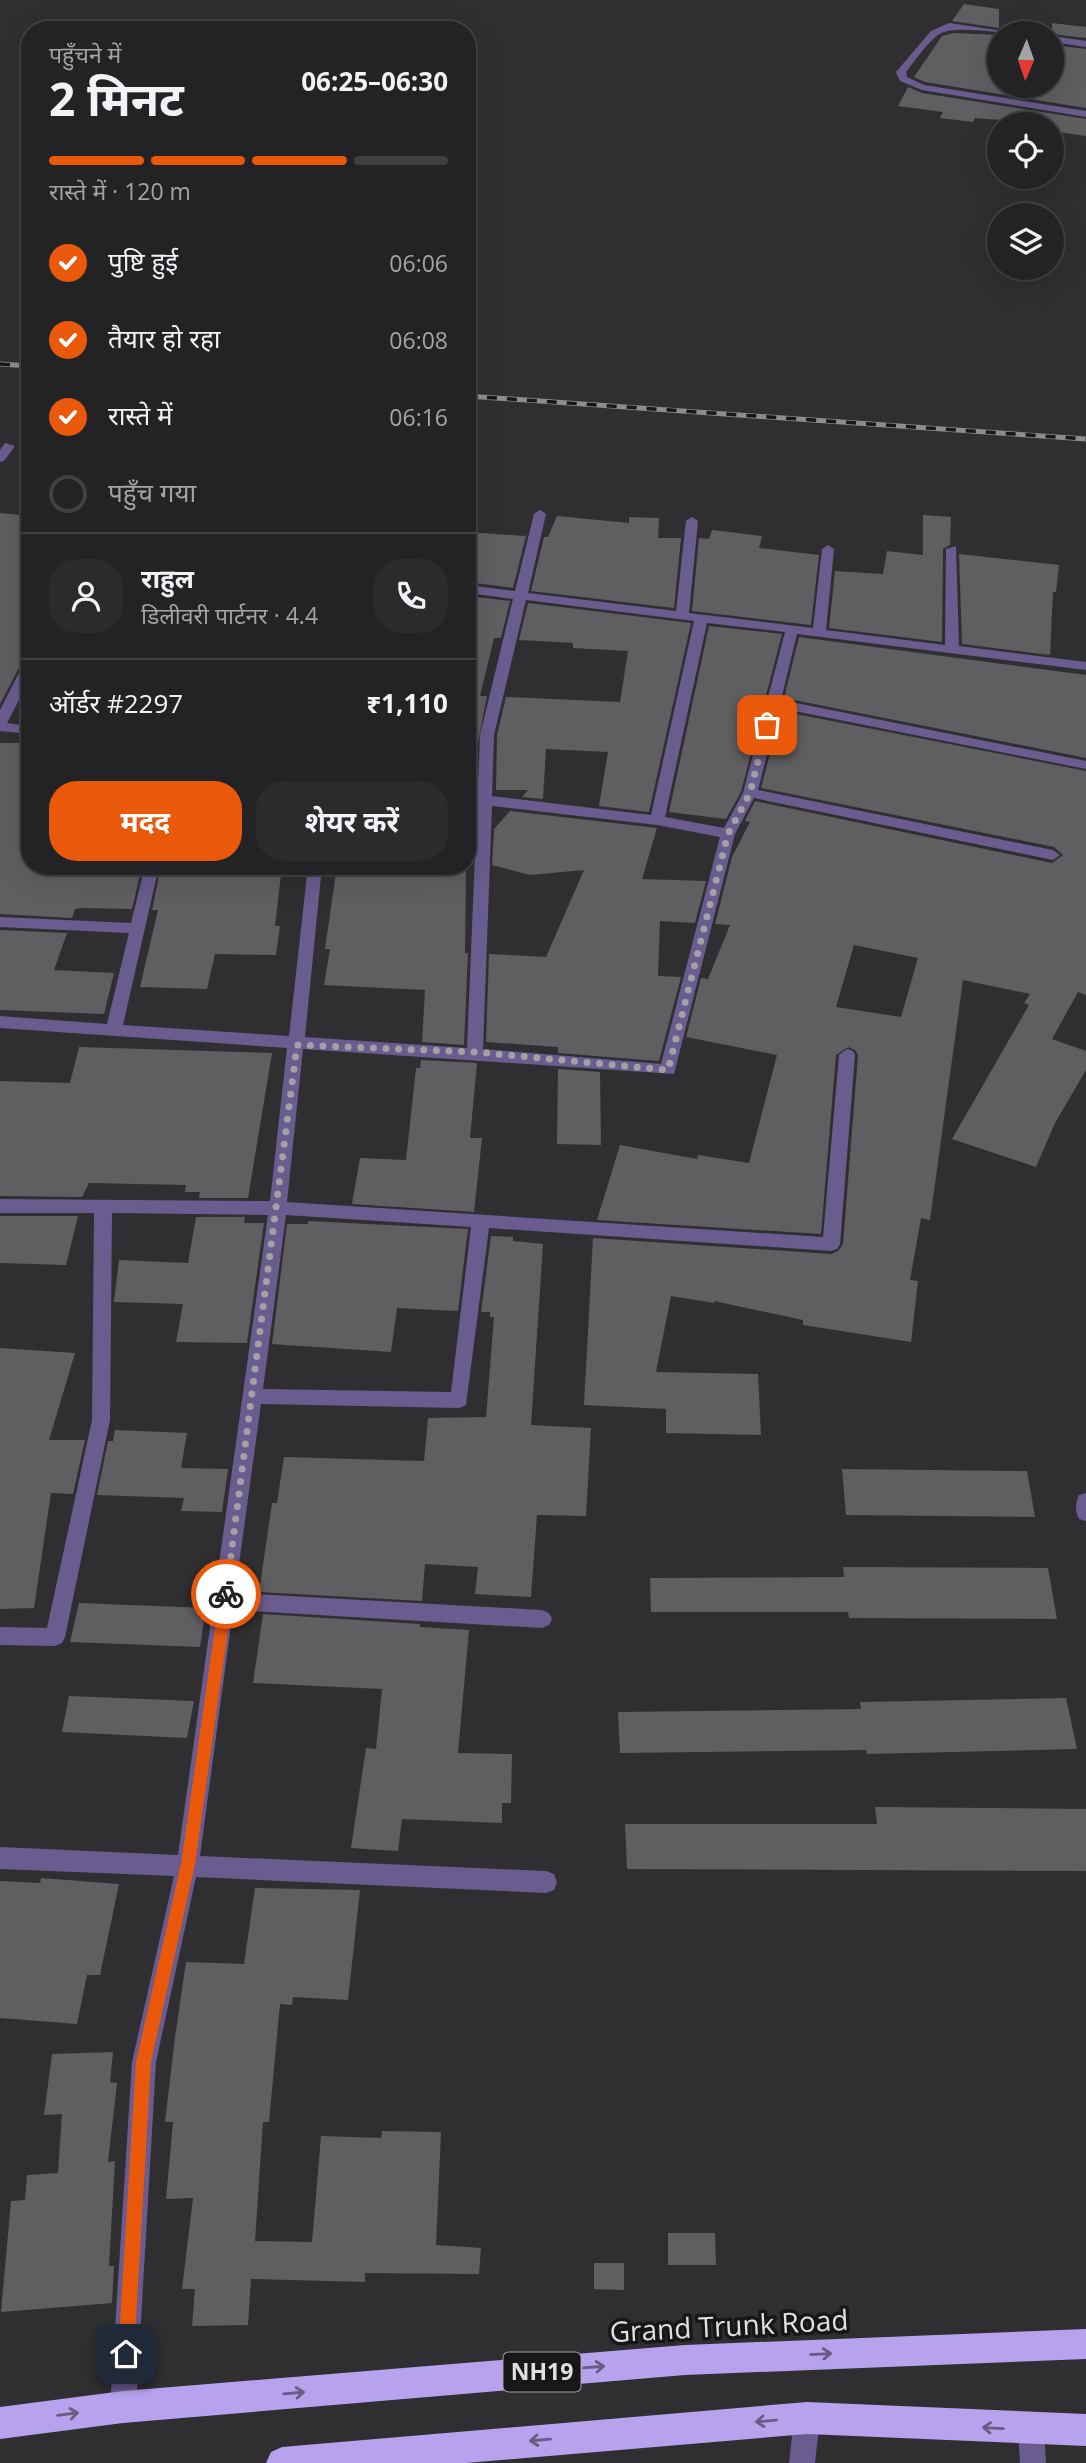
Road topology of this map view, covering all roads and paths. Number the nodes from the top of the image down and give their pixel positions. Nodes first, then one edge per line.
1 (987, 30) edge
2 (1064, 41) edge
3 (1086, 44) edge
4 (987, 98) edge
5 (989, 98) edge
6 (1086, 114) edge
7 (9, 446) dead end
8 (0, 458) edge
9 (540, 514) dead end
10 (692, 521) dead end
11 (952, 549) dead end
12 (828, 550) dead end
13 (476, 590) edge
14 (520, 594) junction
15 (682, 615) junction
16 (701, 618) junction
17 (792, 629) junction
18 (819, 632) junction
19 (952, 647) junction
20 (1086, 666) edge
21 (21, 683) edge
22 (773, 703) junction
23 (0, 725) edge
24 (21, 728) edge
25 (1086, 765) edge
26 (750, 793) junction
27 (483, 800) junction
28 (657, 820) junction
29 (728, 834) junction
30 (1052, 855) dead end
31 (150, 875) edge
32 (314, 875) edge
33 (0, 922) edge
34 (136, 928) junction
35 (0, 1022) edge
36 (113, 1032) junction
37 (297, 1045) junction
38 (475, 1052) junction
39 (847, 1055) dead end
40 (0, 1206) edge
41 (103, 1207) junction
42 (278, 1208) junction
43 (481, 1220) junction
44 (251, 1396) junction
45 (1086, 1501) edge
46 (1086, 1513) edge
47 (225, 1601) junction
48 (542, 1619) dead end
49 (0, 1636) edge
50 (0, 1858) edge
51 (188, 1864) junction
52 (546, 1882) dead end
53 (1086, 2344) edge
54 (123, 2407) junction
55 (807, 2418) junction
56 (0, 2423) edge
57 (1031, 2430) junction
58 (1086, 2430) edge
59 (282, 2463) edge
60 (802, 2463) edge
61 (1033, 2463) edge

1 - 4 street
2 - 3 street
5 - 6 street
7 - 8 street
9 - 14 street
10 - 15 street
11 - 19 street
12 - 18 street
13 - 14 street
14 - 15 street
14 - 27 street
15 - 16 street
16 - 17 street
16 - 28 street
17 - 18 street
17 - 22 street
18 - 19 street
19 - 20 street
21 - 23 street
22 - 25 street
22 - 26 street
23 - 24 street
26 - 29 street
26 - 30 street
27 - 28 street
27 - 38 street
28 - 29 street
29 - 38 street
31 - 34 street
32 - 37 street
33 - 34 street
34 - 36 street
35 - 36 street
36 - 37 street
37 - 38 street
37 - 42 street
39 - 43 street
40 - 41 street
41 - 42 street
41 - 49 street
42 - 43 street
42 - 44 street
43 - 44 street
44 - 47 street
45 - 46 street
47 - 48 street
47 - 51 street
50 - 51 street
51 - 52 street
51 - 54 street
54 -> 53 highway, Grand Trunk Road / NH19
56 -> 54 highway, Grand Trunk Road / NH19
57 -> 55 highway
55 -> 59 highway
55 - 60 street
57 - 58 highway
57 - 61 street

